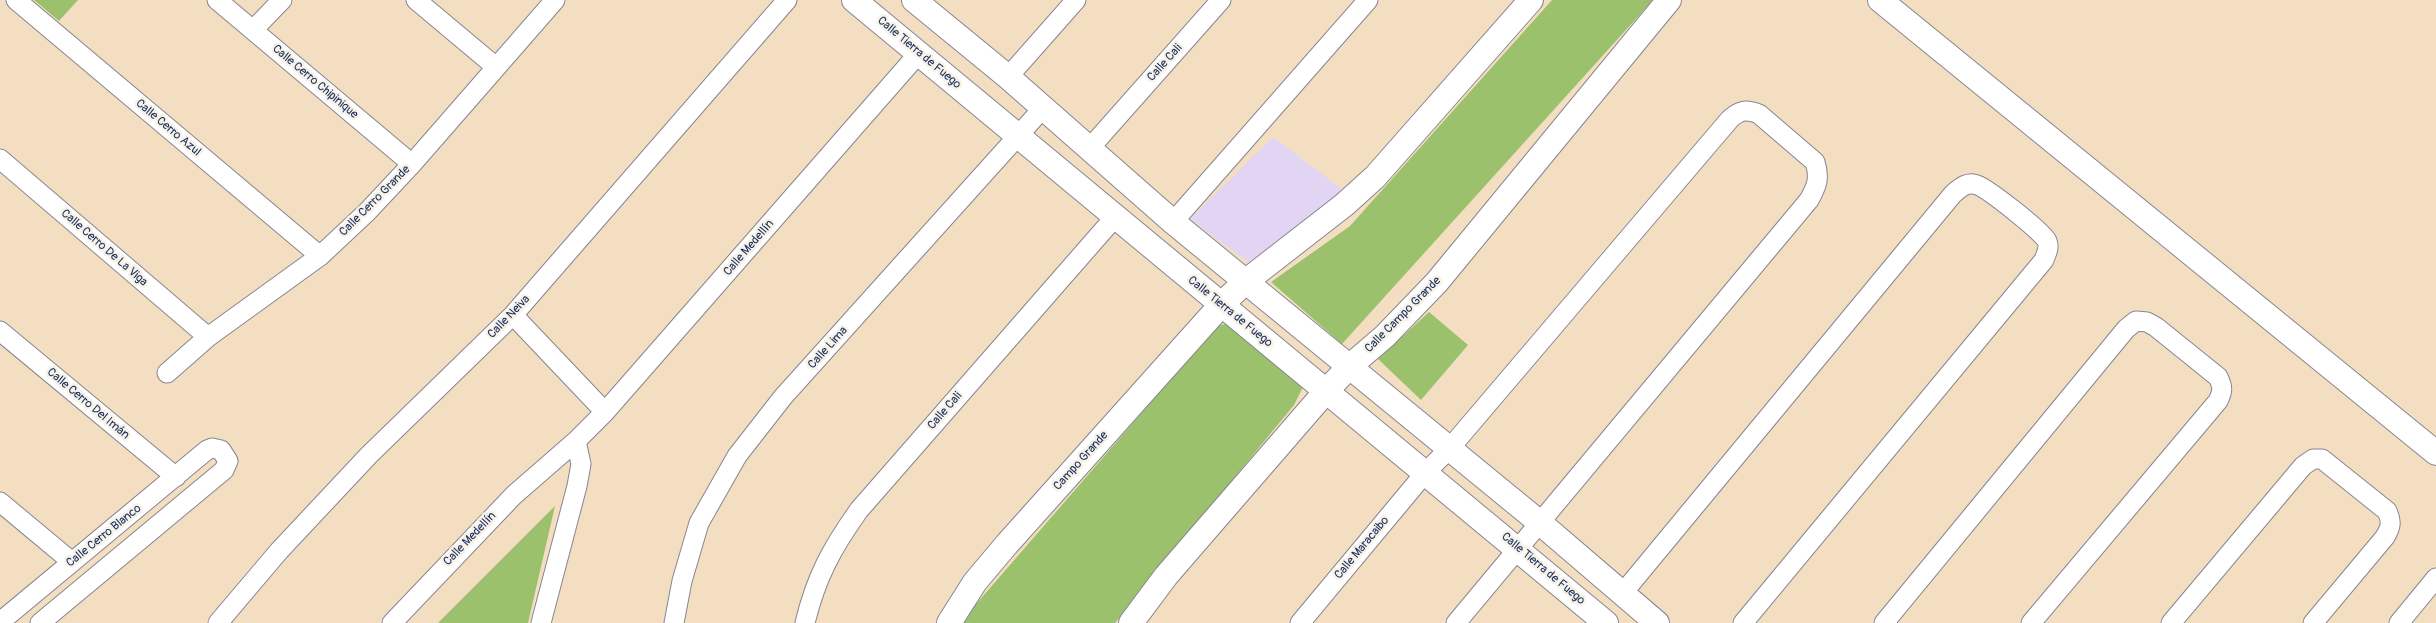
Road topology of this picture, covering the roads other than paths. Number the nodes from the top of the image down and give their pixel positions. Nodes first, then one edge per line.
1 (16, 0) edge
2 (217, 0) edge
3 (282, 0) edge
4 (416, 0) edge
5 (554, 0) edge
6 (787, 0) edge
7 (854, 0) edge
8 (1076, 0) edge
9 (1221, 0) edge
10 (1368, 0) edge
11 (1531, 0) edge
12 (1669, 0) edge
13 (1880, 0) edge
14 (923, 3) edge
15 (253, 30) junction
16 (919, 54) junction
17 (496, 67) junction
18 (1008, 77) junction
19 (1042, 108) junction
20 (1018, 136) junction
21 (1089, 149) junction
22 (0, 159) edge
23 (412, 164) junction
24 (1115, 217) junction
25 (1173, 222) junction
26 (320, 256) junction
27 (1245, 282) junction
28 (1221, 305) junction
29 (513, 315) junction
30 (0, 331) edge
31 (208, 337) junction
32 (1350, 366) junction
33 (167, 373) dead end
34 (1327, 390) junction
35 (605, 412) junction
36 (576, 441) junction
37 (1450, 448) junction
38 (2436, 453) edge
39 (1425, 473) junction
40 (176, 477) junction
41 (0, 502) edge
42 (1539, 522) junction
43 (1517, 548) junction
44 (72, 562) junction
45 (2436, 578) edge
46 (1622, 594) junction
47 (0, 622) edge
48 (40, 623) edge
49 (218, 623) edge
50 (392, 623) edge
51 (541, 623) edge
52 (674, 623) edge
53 (805, 623) edge
54 (949, 623) edge
55 (1131, 623) edge
56 (1300, 623) edge
57 (1456, 623) edge
58 (1606, 623) edge
59 (1657, 623) edge
60 (1743, 623) edge
61 (1884, 623) edge
62 (2031, 623) edge
63 (2171, 623) edge
64 (2313, 623) edge
65 (2398, 623) edge

1 - 26 street, Calle Cerro Azul
2 - 15 street, Calle Cerro Chipinique
3 - 15 street
4 - 17 street
5 - 17 street, Calle Cerro Grande
6 - 29 street, Calle Neiva
7 - 16 street, Calle Tierra de Fuego
8 - 18 street
9 - 21 street, Calle Cali
10 - 25 street
11 - 27 street
12 - 32 street, Calle Campo Grande
13 - 38 street
14 - 18 street
15 - 23 street, Calle Cerro Chipinique
16 - 20 street, Calle Tierra de Fuego
16 - 35 street, Calle Medellín
17 - 23 street, Calle Cerro Grande
18 - 19 street
19 - 20 street, Calle Lima
19 - 21 street
20 - 24 street, Calle Tierra de Fuego
20 - 52 street, Calle Lima
21 - 25 street
22 - 31 street, Calle Cerro De La Viga
23 - 26 street, Calle Cerro Grande
24 - 28 street, Calle Tierra de Fuego
24 - 53 street, Calle Cali
25 - 27 street
26 - 31 street, Calle Cerro Grande
27 - 28 street
27 - 32 street
28 - 34 street, Calle Tierra de Fuego
28 - 54 street, Campo Grande
29 - 35 street
29 - 49 street, Calle Neiva
30 - 40 street, Calle Cerro Del Imán
31 - 33 street, Calle Cerro Grande
32 - 34 street, Calle Campo Grande
32 - 37 street
34 - 39 street, Calle Tierra de Fuego
34 - 55 street, Calle Campo Grande
35 - 36 street, Calle Medellín
36 - 50 street, Calle Medellín
36 - 51 street
37 - 39 street, Calle Maracaibo
37 - 42 street
37 - 42 street, Calle Maracaibo
39 - 43 street, Calle Tierra de Fuego
39 - 56 street, Calle Maracaibo
40 - 44 street, Calle Cerro Blanco
40 - 48 street, Calle Cerro Blanco
41 - 44 street
42 - 43 street
42 - 46 street
43 - 57 street
43 - 58 street, Calle Tierra de Fuego
44 - 47 street, Calle Cerro Blanco
45 - 65 street
46 - 59 street
46 - 60 street
61 - 62 street
63 - 64 street

